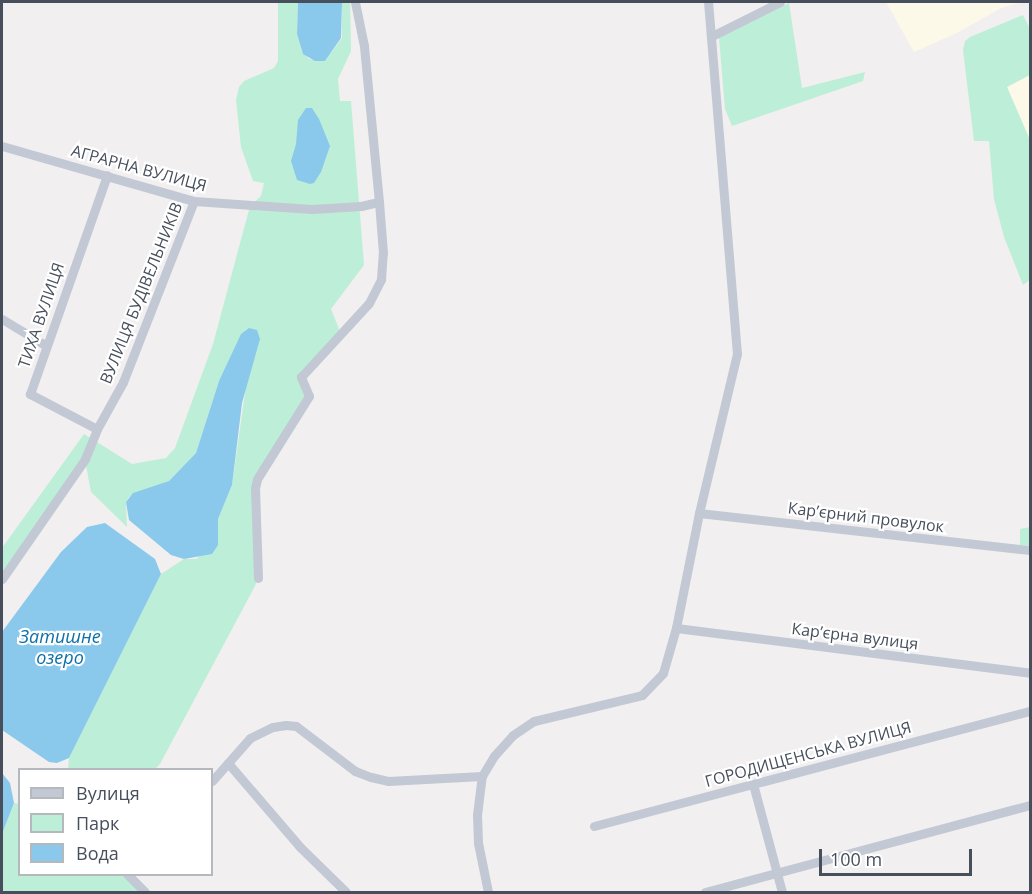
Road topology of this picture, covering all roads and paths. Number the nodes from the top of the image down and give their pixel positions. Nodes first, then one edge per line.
1 (355, 2) edge
2 (708, 2) edge
3 (780, 2) edge
4 (712, 36) junction
5 (2, 146) edge
6 (107, 175) junction
7 (194, 201) junction
8 (379, 201) junction
9 (2, 319) edge
10 (45, 345) junction
11 (97, 429) junction
12 (699, 513) junction
13 (1030, 550) edge
14 (258, 578) dead end
15 (2, 579) edge
16 (676, 628) junction
17 (1030, 673) edge
18 (1030, 711) edge
19 (228, 763) junction
20 (482, 776) junction
21 (213, 780) edge
22 (753, 784) junction
23 (1030, 804) edge
24 (594, 826) dead end
25 (777, 873) junction
26 (129, 876) edge
27 (145, 892) edge
28 (346, 892) edge
29 (488, 892) edge
30 (705, 892) edge
31 (782, 892) edge

1 - 8 street
2 - 4 street
3 - 4 street
4 - 12 street
5 - 6 street, АГРАРНА ВУЛИЦЯ
6 - 7 street, АГРАРНА ВУЛИЦЯ
6 - 10 street, ТИХА ВУЛИЦЯ
7 - 8 street, АГРАРНА ВУЛИЦЯ
7 - 11 street, ВУЛИЦЯ БУДІВЕЛЬНИКІВ
8 - 14 street
9 - 10 street
10 - 11 street, ТИХА ВУЛИЦЯ
11 - 15 street, ВУЛИЦЯ БУДІВЕЛЬНИКІВ
12 - 13 street, Карʼєрний провулок
12 - 16 street
16 - 17 street, Карʼєрна вулиця
16 - 20 street
18 - 22 street, ГОРОДИЩЕНСЬКА ВУЛИЦЯ
19 - 20 street
19 - 21 street
19 - 28 street
20 - 29 street
22 - 24 street, ГОРОДИЩЕНСЬКА ВУЛИЦЯ
22 - 25 street
23 - 25 street
25 - 30 street
25 - 31 street
26 - 27 street

